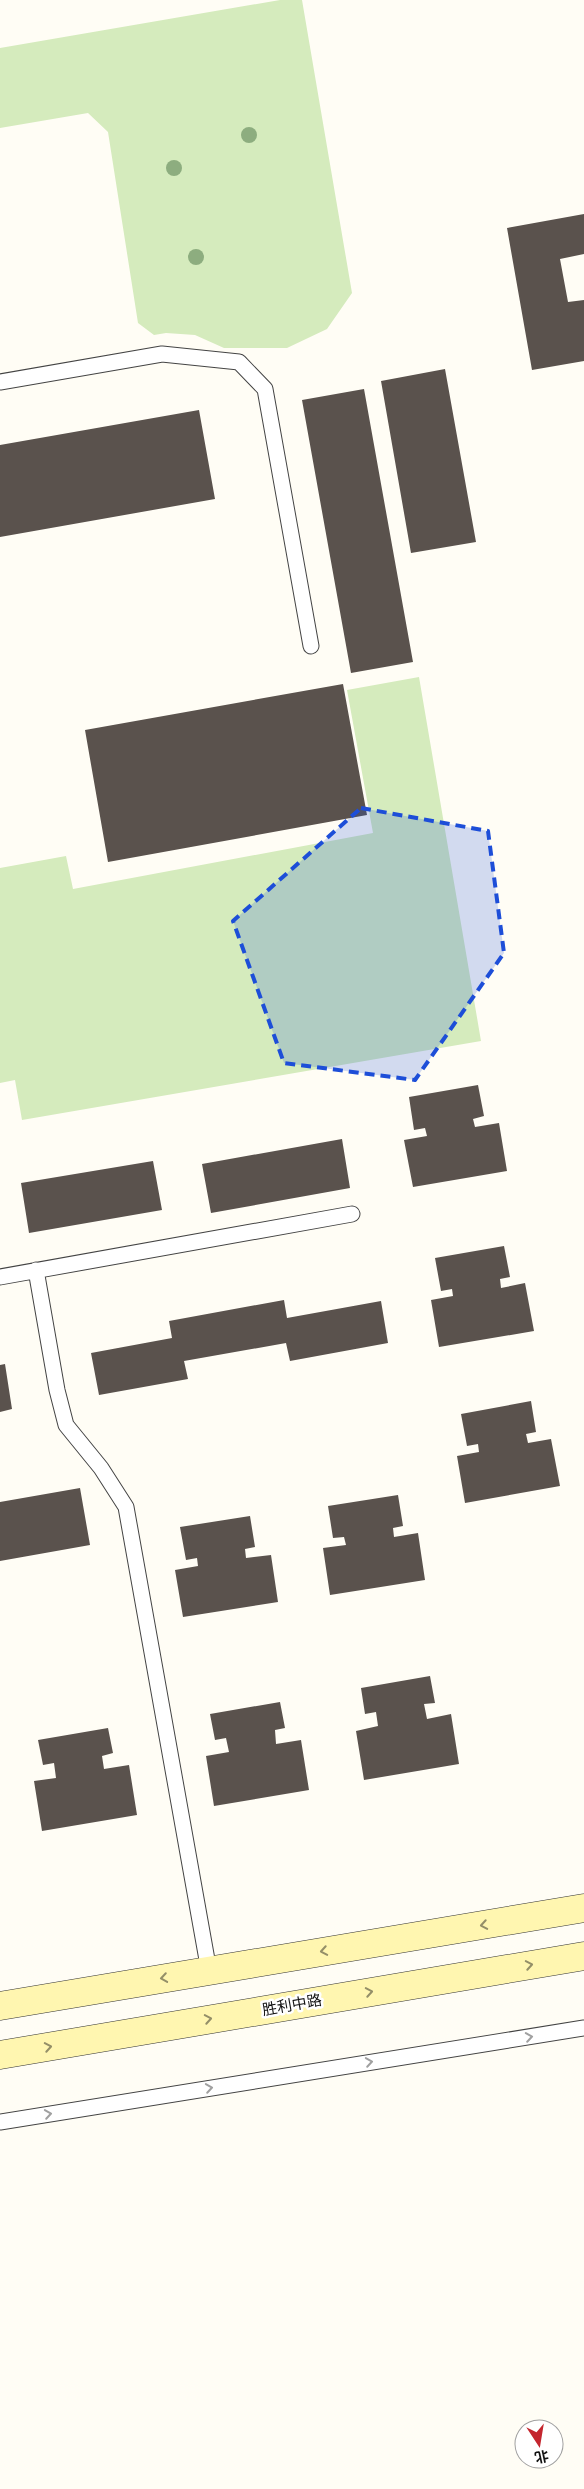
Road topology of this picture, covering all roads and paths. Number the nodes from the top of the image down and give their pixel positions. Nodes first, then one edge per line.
1 (0, 382) edge
2 (311, 646) dead end
3 (352, 1214) dead end
4 (36, 1270) junction
5 (0, 1274) edge
6 (584, 1908) edge
7 (584, 1956) edge
8 (209, 1971) junction
9 (0, 2006) edge
10 (584, 2028) edge
11 (0, 2055) edge
12 (0, 2122) edge

1 - 2 lane
3 - 4 lane
4 - 5 lane
4 - 8 lane
6 -> 8 main road
11 -> 7 main road, 胜利中路
8 -> 9 main road
12 -> 10 lane

